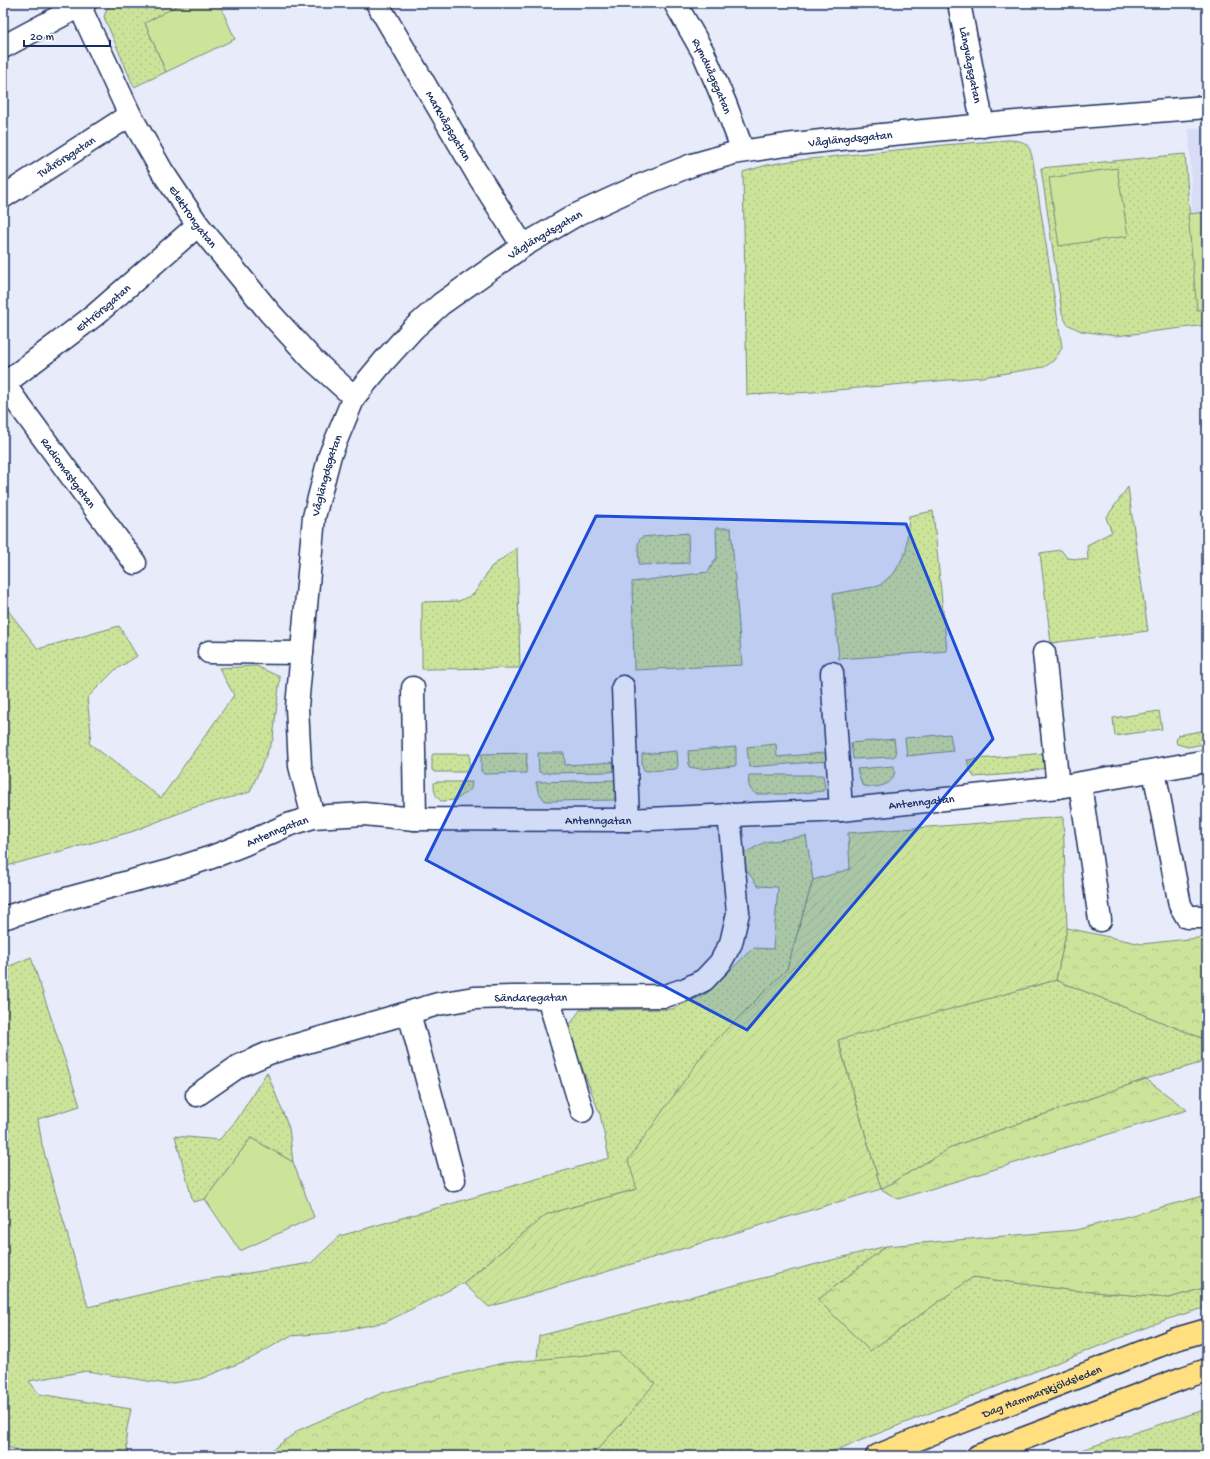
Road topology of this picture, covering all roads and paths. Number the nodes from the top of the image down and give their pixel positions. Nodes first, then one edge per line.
1 (377, 3) edge
2 (675, 3) edge
3 (959, 3) edge
4 (81, 4) edge
5 (3, 47) edge
6 (1207, 107) edge
7 (130, 115) junction
8 (983, 126) junction
9 (743, 151) junction
10 (3, 197) edge
11 (198, 225) junction
12 (523, 246) junction
13 (3, 383) edge
14 (354, 397) junction
15 (135, 563) dead end
16 (209, 652) dead end
17 (302, 653) junction
18 (1044, 653) dead end
19 (832, 673) dead end
20 (623, 687) dead end
21 (413, 688) dead end
22 (1207, 760) edge
23 (1154, 771) junction
24 (1080, 784) junction
25 (1058, 787) junction
26 (841, 810) junction
27 (730, 814) junction
28 (313, 817) junction
29 (415, 819) junction
30 (628, 820) junction
31 (1207, 917) edge
32 (3, 918) edge
33 (1100, 920) dead end
34 (548, 997) junction
35 (409, 1013) junction
36 (197, 1094) dead end
37 (582, 1111) dead end
38 (454, 1180) dead end
39 (1207, 1330) edge
40 (1207, 1370) edge
41 (878, 1456) edge
42 (978, 1456) edge

1 - 12 street, Markvågsgatan
2 - 9 street, Rymdvågsgatan
3 - 8 street, Långvågsgatan
4 - 5 street
4 - 7 street, Elektrongatan
6 - 8 street, Våglängdsgatan
7 - 10 street, Tvårörsgatan
7 - 11 street, Elektrongatan
8 - 9 street, Våglängdsgatan
9 - 12 street, Våglängdsgatan
11 - 13 street, Ettrörsgatan
11 - 14 street, Elektrongatan
12 - 14 street, Våglängdsgatan
13 - 15 street, Radiomastgatan
14 - 17 street, Våglängdsgatan
16 - 17 street
17 - 28 street, Våglängdsgatan
18 - 25 street
19 - 26 street
20 - 30 street
21 - 29 street
22 - 23 street, Antenngatan
23 - 24 street, Antenngatan
23 - 31 street
24 - 25 street, Antenngatan
24 - 33 street
25 - 26 street, Antenngatan
26 - 27 street, Antenngatan
27 - 30 street, Antenngatan
27 - 34 street, Sändaregatan
28 - 29 street, Antenngatan
28 - 32 street, Antenngatan
29 - 30 street, Antenngatan
34 - 35 street, Sändaregatan
34 - 37 street
35 - 36 street, Sändaregatan
35 - 38 street
39 - 41 main road, Dag Hammarskjöldsleden
40 - 42 main road

